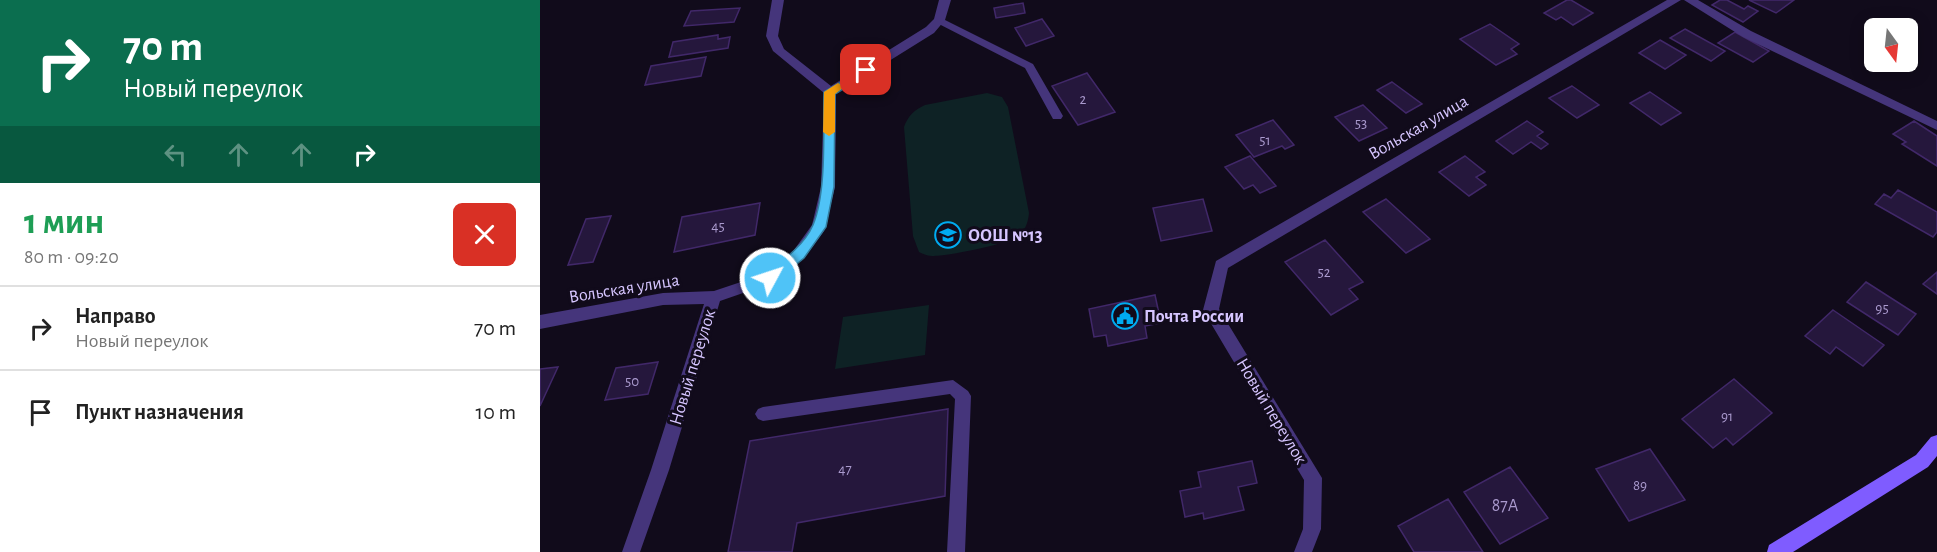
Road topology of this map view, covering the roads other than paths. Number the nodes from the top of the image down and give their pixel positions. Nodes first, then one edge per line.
1 (778, 0) edge
2 (945, 0) edge
3 (1676, 0) edge
4 (1690, 0) edge
5 (939, 20) junction
6 (830, 92) junction
7 (1057, 116) dead end
8 (1937, 126) edge
9 (714, 297) junction
10 (1211, 310) joint
11 (540, 322) edge
12 (763, 414) dead end
13 (1937, 443) edge
14 (630, 552) edge
15 (956, 552) edge
16 (1303, 552) edge
17 (1776, 552) edge

1 - 6 street
2 - 5 street
3 - 10 street, Вольская улица
4 - 8 street
5 - 6 street
5 - 7 lane
6 - 9 street, Новый переулок
9 - 11 street, Вольская улица
9 - 14 street, Новый переулок
10 - 16 street, Новый переулок
12 - 15 lane
13 - 17 street

